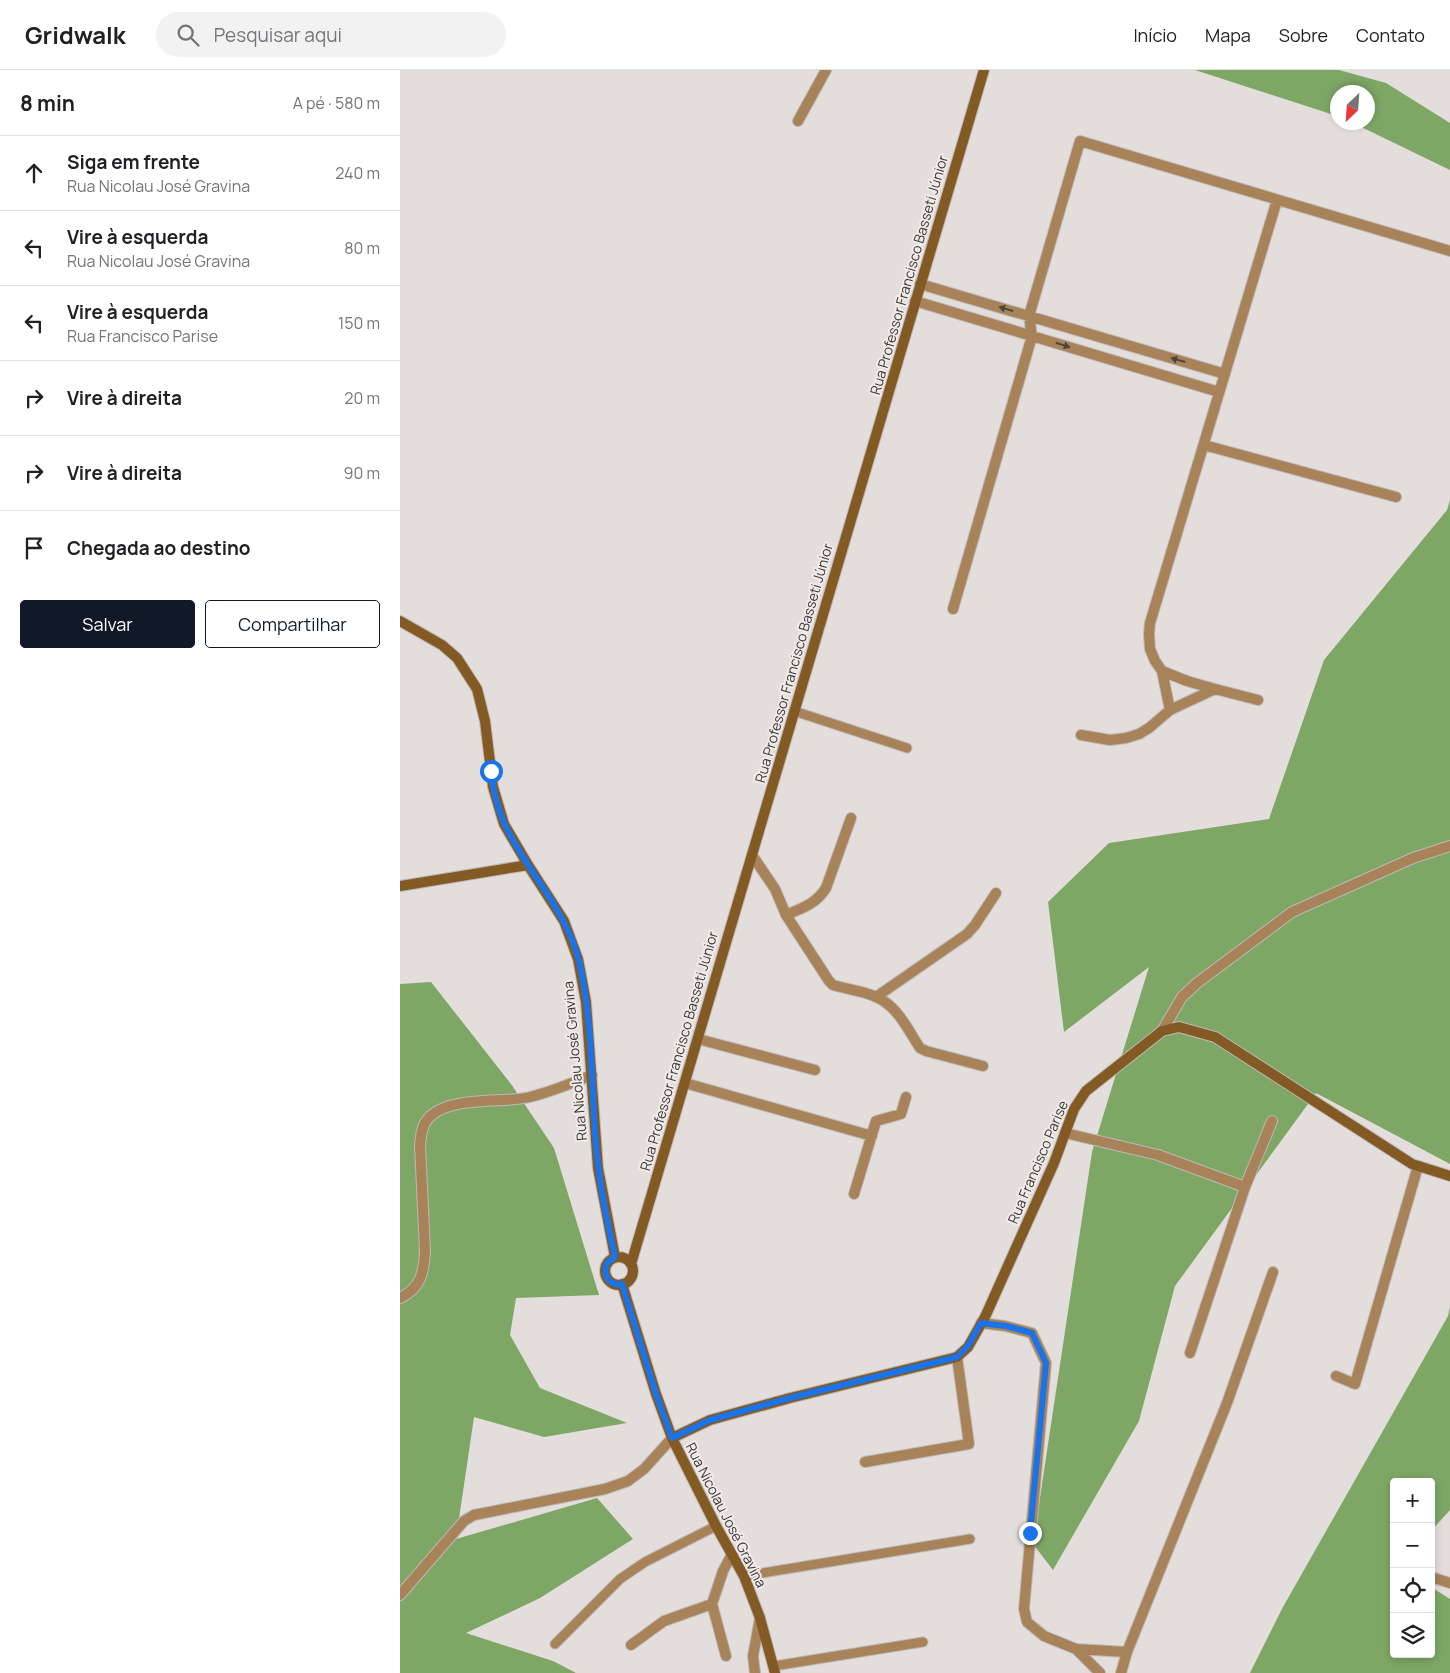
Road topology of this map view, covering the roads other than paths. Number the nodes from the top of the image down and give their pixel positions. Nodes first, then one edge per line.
1 (826, 70) edge
2 (984, 70) edge
3 (798, 121) dead end
4 (1277, 200) junction
5 (1450, 251) edge
6 (920, 284) junction
7 (915, 302) junction
8 (1029, 316) junction
9 (1032, 336) junction
10 (1225, 374) junction
11 (1220, 392) junction
12 (1204, 445) junction
13 (1396, 497) dead end
14 (953, 609) dead end
15 (400, 621) edge
16 (1162, 671) junction
17 (1215, 689) junction
18 (1258, 700) dead end
19 (1170, 710) junction
20 (794, 711) junction
21 (1081, 735) dead end
22 (907, 748) dead end
23 (851, 818) dead end
24 (1450, 846) edge
25 (752, 855) junction
26 (528, 865) junction
27 (400, 886) edge
28 (996, 892) dead end
29 (786, 915) junction
30 (876, 997) junction
31 (1162, 1031) junction
32 (698, 1039) junction
33 (983, 1066) dead end
34 (814, 1070) dead end
35 (592, 1075) junction
36 (685, 1083) junction
37 (906, 1097) dead end
38 (1272, 1122) dead end
39 (1065, 1133) junction
40 (872, 1136) junction
41 (1418, 1166) junction
42 (1450, 1176) edge
43 (1245, 1187) junction
44 (854, 1194) dead end
45 (615, 1257) junction
46 (631, 1264) junction
47 (1273, 1272) dead end
48 (622, 1284) junction
49 (400, 1298) edge
50 (981, 1323) junction
51 (1190, 1353) dead end
52 (957, 1357) junction
53 (1336, 1376) dead end
54 (672, 1438) junction
55 (865, 1462) dead end
56 (716, 1526) junction
57 (970, 1540) dead end
58 (732, 1554) junction
59 (744, 1576) junction
60 (1435, 1578) edge
61 (1450, 1583) edge
62 (400, 1595) edge
63 (712, 1604) junction
64 (760, 1618) junction
65 (923, 1642) dead end
66 (555, 1644) dead end
67 (631, 1645) dead end
68 (1076, 1649) junction
69 (1127, 1652) junction
70 (726, 1656) dead end
71 (774, 1670) edge
72 (755, 1673) edge
73 (1100, 1673) edge
74 (1121, 1673) edge

1 - 3 street
2 - 6 main road, Rua Professor Francisco Basseti Júnior
4 - 5 street
4 - 8 street
4 - 10 street
6 - 7 main road, Rua Professor Francisco Basseti Júnior
8 -> 6 street
7 - 9 street
7 - 20 main road, Rua Professor Francisco Basseti Júnior
8 - 9 street
10 -> 8 street
9 -> 11 street
9 - 14 street
10 - 11 street
11 - 12 street
12 - 13 street
12 - 16 street
15 - 26 main road, Rua Nicolau José Gravina
16 - 17 street
16 - 19 street
17 - 18 street
17 - 19 street
19 - 21 street
20 - 22 lane
20 - 25 main road, Rua Professor Francisco Basseti Júnior
23 - 29 street
24 - 31 street
25 - 29 street
25 - 32 main road, Rua Professor Francisco Basseti Júnior
26 - 27 main road
26 - 35 main road, Rua Nicolau José Gravina
28 - 30 street
29 - 30 street
30 - 33 street
31 - 39 main road, Rua Francisco Parise
31 - 41 main road
32 - 34 street
32 - 36 main road, Rua Professor Francisco Basseti Júnior
35 - 45 main road, Rua Nicolau José Gravina
35 - 49 street
36 - 40 street
36 - 46 main road, Rua Professor Francisco Basseti Júnior
37 - 40 street
38 - 43 street
39 - 43 street
39 - 50 main road, Rua Francisco Parise
40 - 44 street
41 - 42 main road
41 - 53 street
43 - 51 street
45 - 46 main road
45 - 48 main road
46 - 48 main road
47 - 69 street
48 - 54 main road, Rua Nicolau José Gravina
50 - 52 main road, Rua Francisco Parise
50 - 68 street
52 - 54 main road
52 - 55 street
54 - 56 main road, Rua Nicolau José Gravina
54 - 62 street
56 - 58 main road, Rua Nicolau José Gravina
56 - 66 lane
57 - 59 lane
58 - 59 main road, Rua Nicolau José Gravina
58 - 63 street
59 - 64 main road, Rua Nicolau José Gravina
60 - 61 street
63 - 67 street
63 - 70 street
64 - 71 main road, Rua Nicolau José Gravina
64 - 72 street
65 - 71 lane
68 - 69 street
68 - 73 street
69 - 74 street

